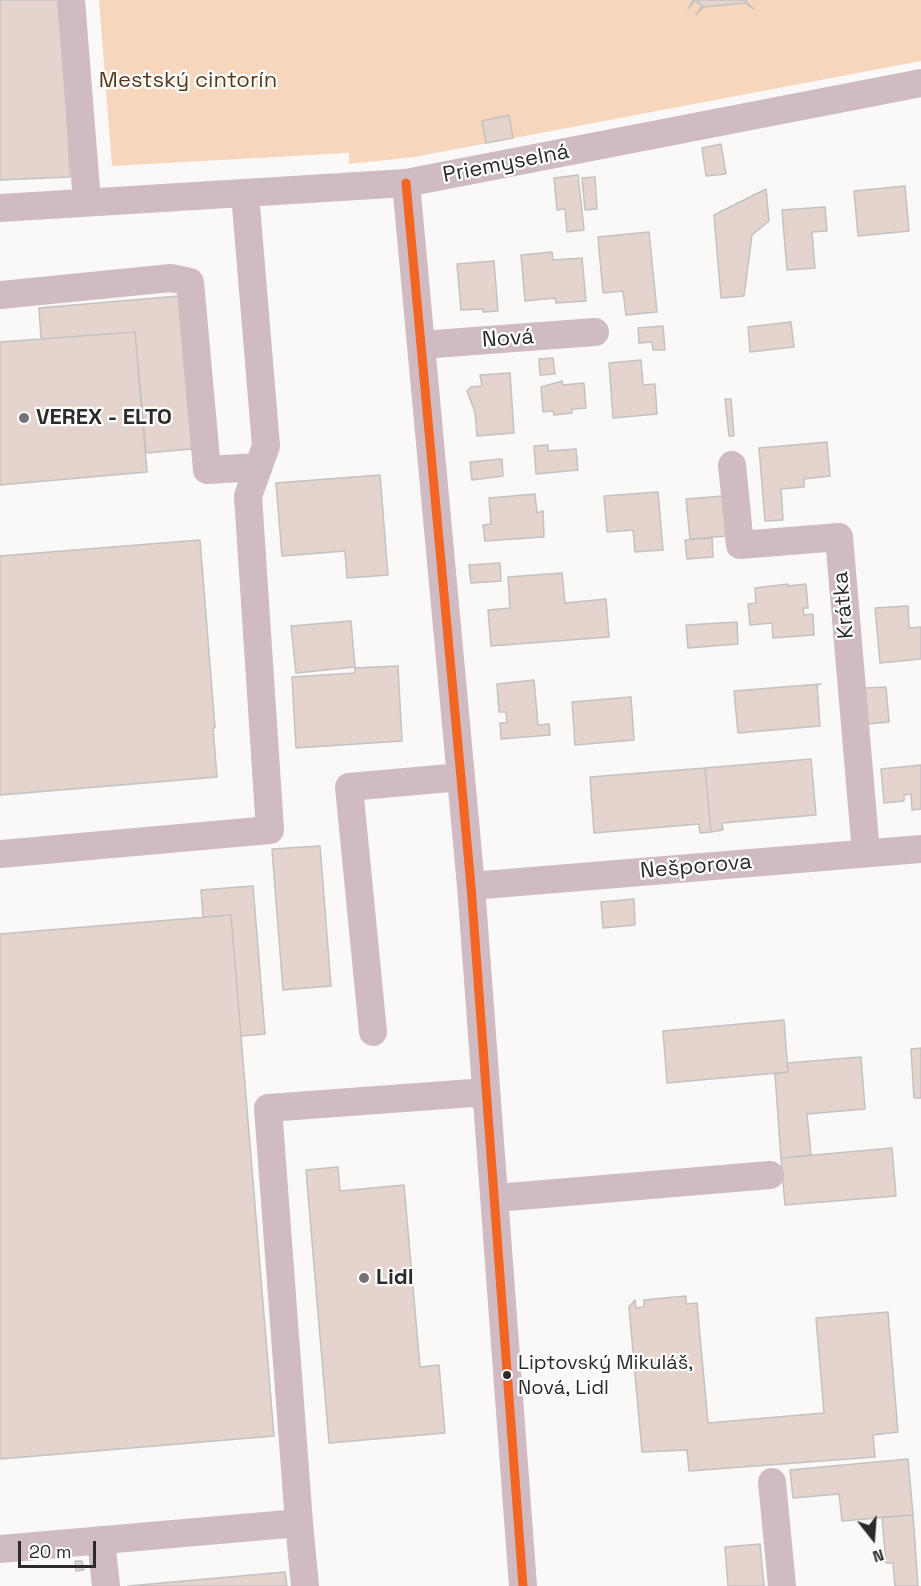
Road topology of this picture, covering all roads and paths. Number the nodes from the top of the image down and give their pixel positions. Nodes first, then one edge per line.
1 (71, 0) edge
2 (921, 83) edge
3 (406, 183) junction
4 (245, 194) junction
5 (87, 202) junction
6 (0, 208) edge
7 (0, 295) edge
8 (595, 332) dead end
9 (421, 345) junction
10 (732, 465) dead end
11 (258, 467) junction
12 (461, 777) junction
13 (921, 849) edge
14 (866, 853) junction
15 (0, 854) edge
16 (471, 886) junction
17 (373, 1032) dead end
18 (486, 1092) junction
19 (770, 1175) dead end
20 (495, 1198) junction
21 (772, 1482) dead end
22 (300, 1523) junction
23 (101, 1540) junction
24 (0, 1548) edge
25 (106, 1586) edge
26 (305, 1586) edge
27 (523, 1586) edge
28 (782, 1586) edge

1 - 5 street
2 - 3 street, Priemyselná
3 - 4 street, Priemyselná
3 - 9 street
4 - 5 street, Priemyselná
4 - 11 street
5 - 6 street, Priemyselná
7 - 11 street
8 - 9 street, Nová
9 - 12 street
10 - 14 street, Krátka
11 - 15 street
12 - 16 street
12 - 17 street
13 - 14 street, Nešporova
14 - 16 street, Nešporova
16 - 18 street
18 - 20 street
18 - 22 street
19 - 20 street
20 - 27 street
21 - 28 street
22 - 23 street
22 - 26 street
23 - 24 street
23 - 25 street

